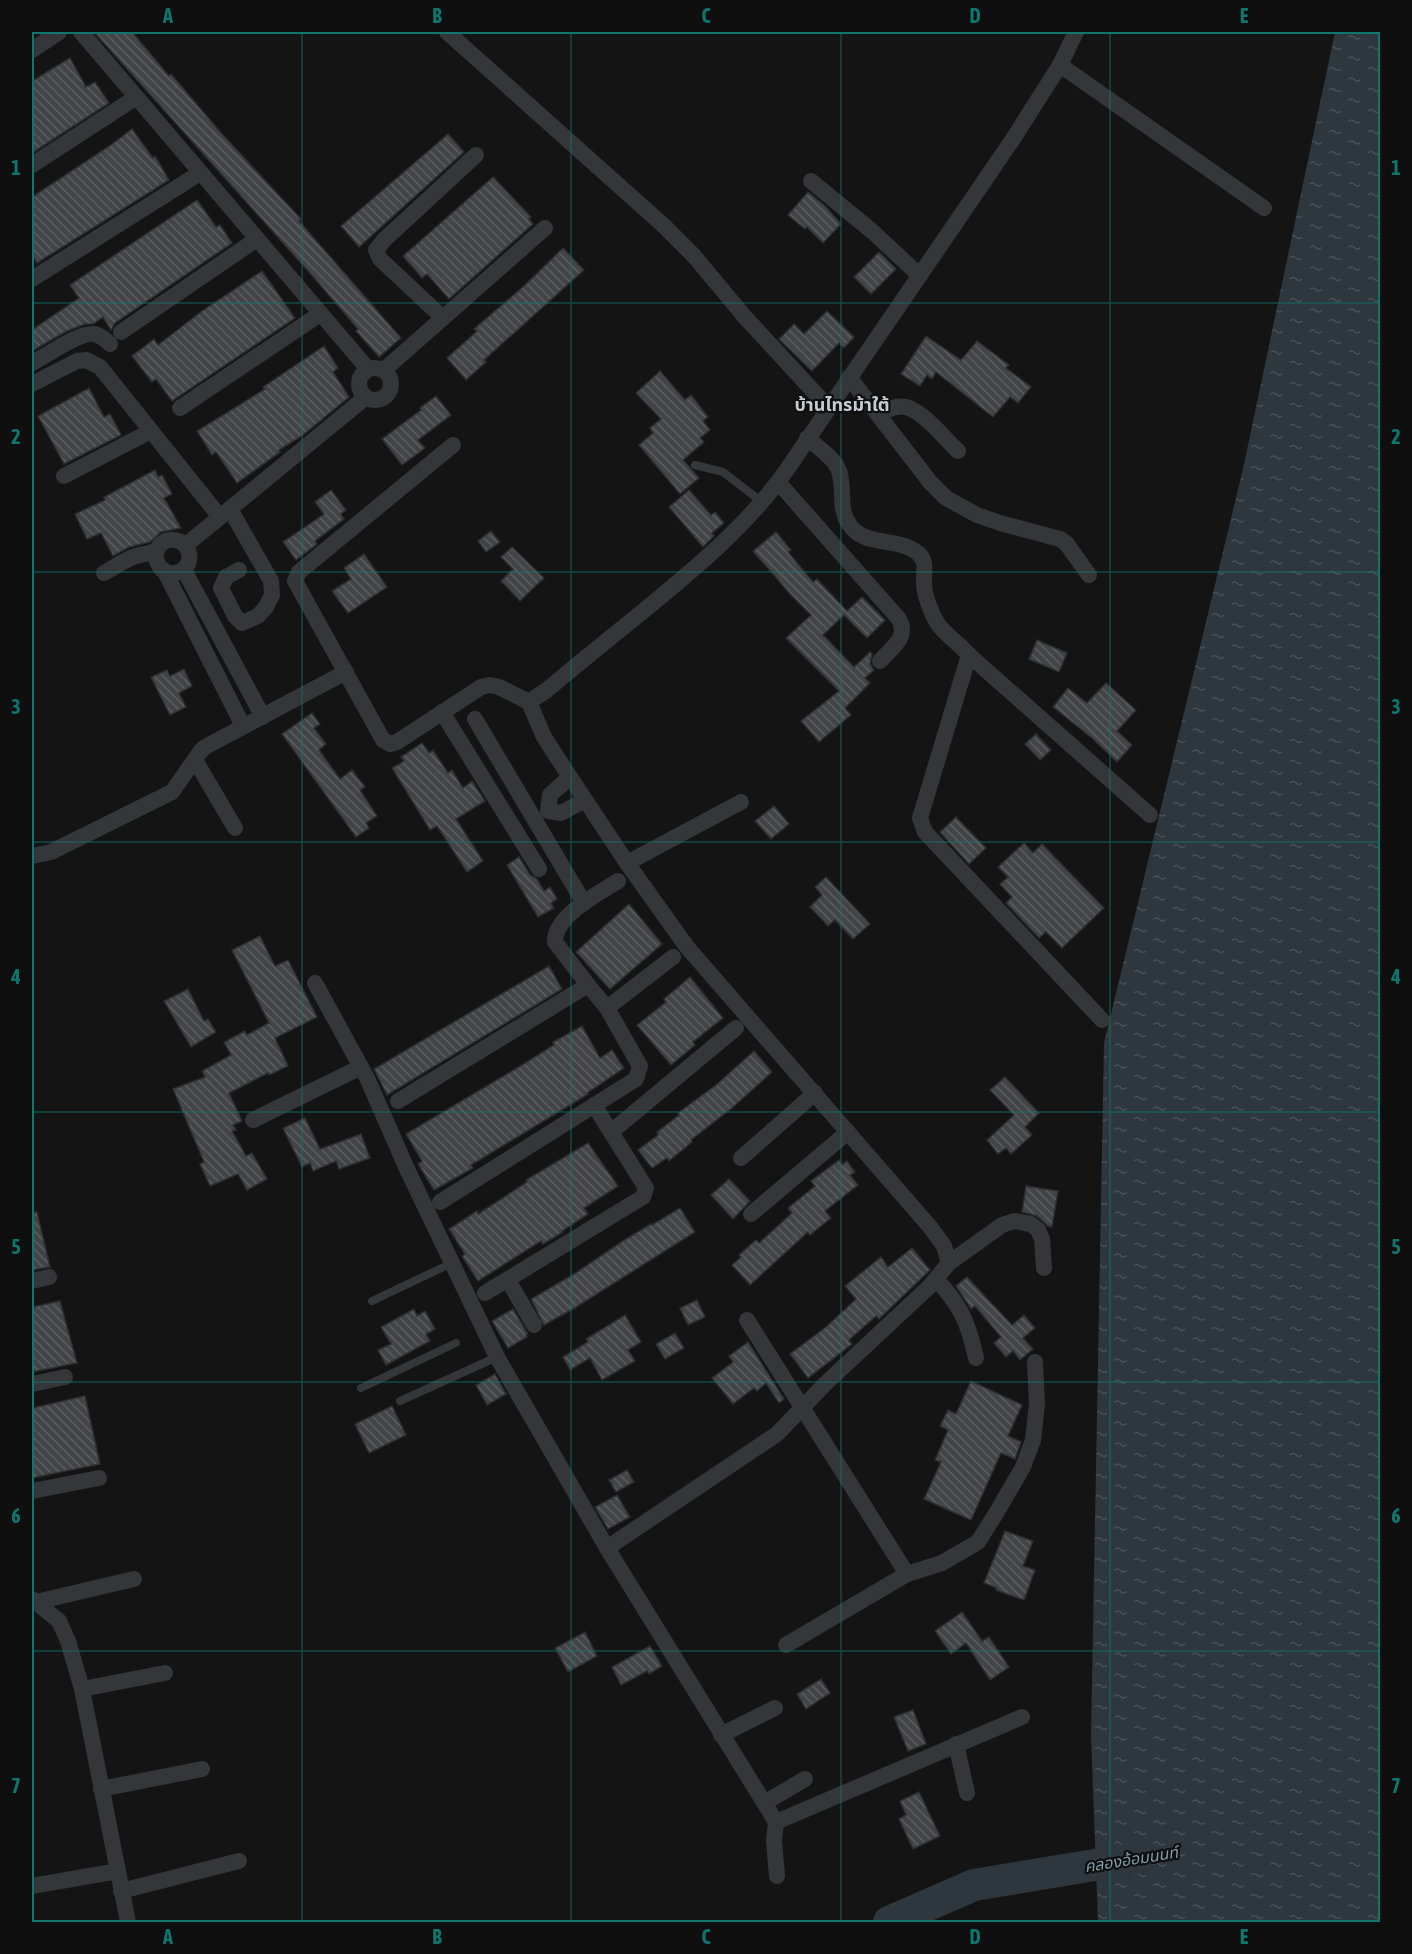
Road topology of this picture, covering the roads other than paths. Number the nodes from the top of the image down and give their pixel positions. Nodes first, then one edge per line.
1 (60, 32) edge
2 (81, 32) edge
3 (447, 32) edge
4 (1076, 32) edge
5 (32, 50) edge
6 (1060, 66) junction
7 (135, 98) junction
8 (476, 155) dead end
9 (32, 165) edge
10 (200, 173) junction
11 (811, 181) dead end
12 (1264, 208) dead end
13 (545, 228) dead end
14 (256, 239) junction
15 (919, 275) junction
16 (32, 279) edge
17 (320, 314) junction
18 (443, 318) junction
19 (32, 363) edge
20 (376, 370) junction
21 (849, 377) junction
22 (32, 384) edge
23 (366, 397) junction
24 (828, 407) junction
25 (180, 408) dead end
26 (878, 414) junction
27 (152, 431) junction
28 (807, 438) junction
29 (453, 445) dead end
30 (958, 451) dead end
31 (695, 465) dead end
32 (64, 476) dead end
33 (778, 482) junction
34 (762, 502) junction
35 (225, 513) junction
36 (186, 545) junction
37 (156, 551) junction
38 (164, 570) junction
39 (184, 570) junction
40 (239, 570) dead end
41 (104, 573) dead end
42 (1089, 575) dead end
43 (969, 655) junction
44 (880, 661) dead end
45 (346, 672) junction
46 (529, 702) junction
47 (442, 712) junction
48 (263, 717) junction
49 (475, 719) dead end
50 (243, 726) junction
51 (195, 760) junction
52 (570, 777) junction
53 (585, 800) junction
54 (741, 802) dead end
55 (1150, 815) dead end
56 (541, 816) junction
57 (235, 828) dead end
58 (32, 856) edge
59 (627, 863) junction
60 (539, 869) dead end
61 (618, 881) dead end
62 (584, 903) junction
63 (672, 957) dead end
64 (315, 982) dead end
65 (588, 985) junction
66 (607, 1008) junction
67 (1102, 1020) dead end
68 (736, 1029) dead end
69 (361, 1067) junction
70 (815, 1093) junction
71 (398, 1101) dead end
72 (594, 1105) junction
73 (253, 1120) dead end
74 (611, 1132) junction
75 (848, 1132) junction
76 (741, 1158) dead end
77 (440, 1202) dead end
78 (751, 1214) dead end
79 (452, 1263) junction
80 (949, 1263) junction
81 (1044, 1268) dead end
82 (49, 1277) dead end
83 (936, 1279) junction
84 (508, 1280) junction
85 (32, 1281) edge
86 (485, 1293) dead end
87 (372, 1301) dead end
88 (747, 1320) dead end
89 (534, 1325) dead end
90 (456, 1343) dead end
91 (497, 1357) junction
92 (976, 1358) dead end
93 (1035, 1362) dead end
94 (65, 1377) dead end
95 (32, 1384) edge
96 (361, 1388) dead end
97 (400, 1401) dead end
98 (803, 1408) junction
99 (99, 1478) dead end
100 (32, 1491) edge
101 (607, 1548) junction
102 (907, 1574) junction
103 (134, 1579) dead end
104 (34, 1600) edge
105 (786, 1645) dead end
106 (165, 1673) dead end
107 (82, 1689) junction
108 (775, 1708) dead end
109 (1022, 1717) dead end
110 (721, 1735) junction
111 (956, 1744) junction
112 (202, 1769) dead end
113 (805, 1779) dead end
114 (101, 1789) junction
115 (967, 1793) dead end
116 (764, 1803) junction
117 (776, 1822) junction
118 (239, 1860) dead end
119 (118, 1871) junction
120 (777, 1876) dead end
121 (32, 1886) edge
122 (122, 1891) junction
123 (128, 1923) edge

1 - 5 street
2 - 7 street
3 - 24 street
4 - 6 street
6 - 12 street
6 - 15 street
7 - 9 street
7 - 10 street
8 - 18 street
10 - 14 street
10 - 16 street
11 - 15 street
13 - 18 street
14 - 17 street
14 - 19 street
15 - 21 street
17 - 20 street
17 - 25 street
18 - 20 street
20 - 23 street
20 - 23 street
21 - 24 street
21 - 26 street
22 - 27 street
23 - 35 street
24 - 28 street
26 - 30 street
26 - 42 street
27 - 32 street
27 - 35 street
28 - 33 street
28 - 43 street
29 - 45 street
31 - 34 lane
33 - 34 street
33 - 44 street
34 - 46 street
35 - 36 street
35 - 40 street
36 - 37 street
36 - 39 street
37 - 38 street
37 - 41 street
38 - 39 street
38 - 50 street
39 - 48 street
43 - 55 street
43 - 67 street
45 - 47 street
45 - 48 street
46 - 47 street
46 - 52 street
47 - 60 street
48 - 50 street
49 - 56 street
50 - 51 street
51 - 57 street
51 - 58 street
52 - 53 street
52 - 56 street
53 - 56 street
53 - 59 street
54 - 59 street
56 - 62 street
59 - 70 street
61 - 62 street
62 - 65 street
63 - 66 street
64 - 69 street
65 - 66 street
65 - 71 street
66 - 72 street
68 - 74 street
69 - 73 street
69 - 79 street
70 - 75 street
70 - 76 street
72 - 74 street
72 - 77 street
74 - 84 street
75 - 78 street
75 - 80 street
79 - 87 lane
79 - 91 street
80 - 81 street
80 - 83 street
82 - 85 street
83 - 92 street
83 - 98 street
84 - 86 street
84 - 89 street
88 - 98 street
90 - 96 lane
91 - 97 lane
91 - 101 street
93 - 102 street
94 - 95 street
98 - 101 street
98 - 102 street
99 - 100 street
101 - 110 street
102 - 105 street
103 - 104 street
104 - 107 street
106 - 107 street
107 - 114 street
108 - 110 street
109 - 111 street
110 - 116 street
111 - 115 street
111 - 117 street
112 - 114 street
113 - 116 street
114 - 119 street
116 - 117 street
117 - 120 street
118 - 122 street
119 - 121 street
119 - 122 street
122 - 123 street

